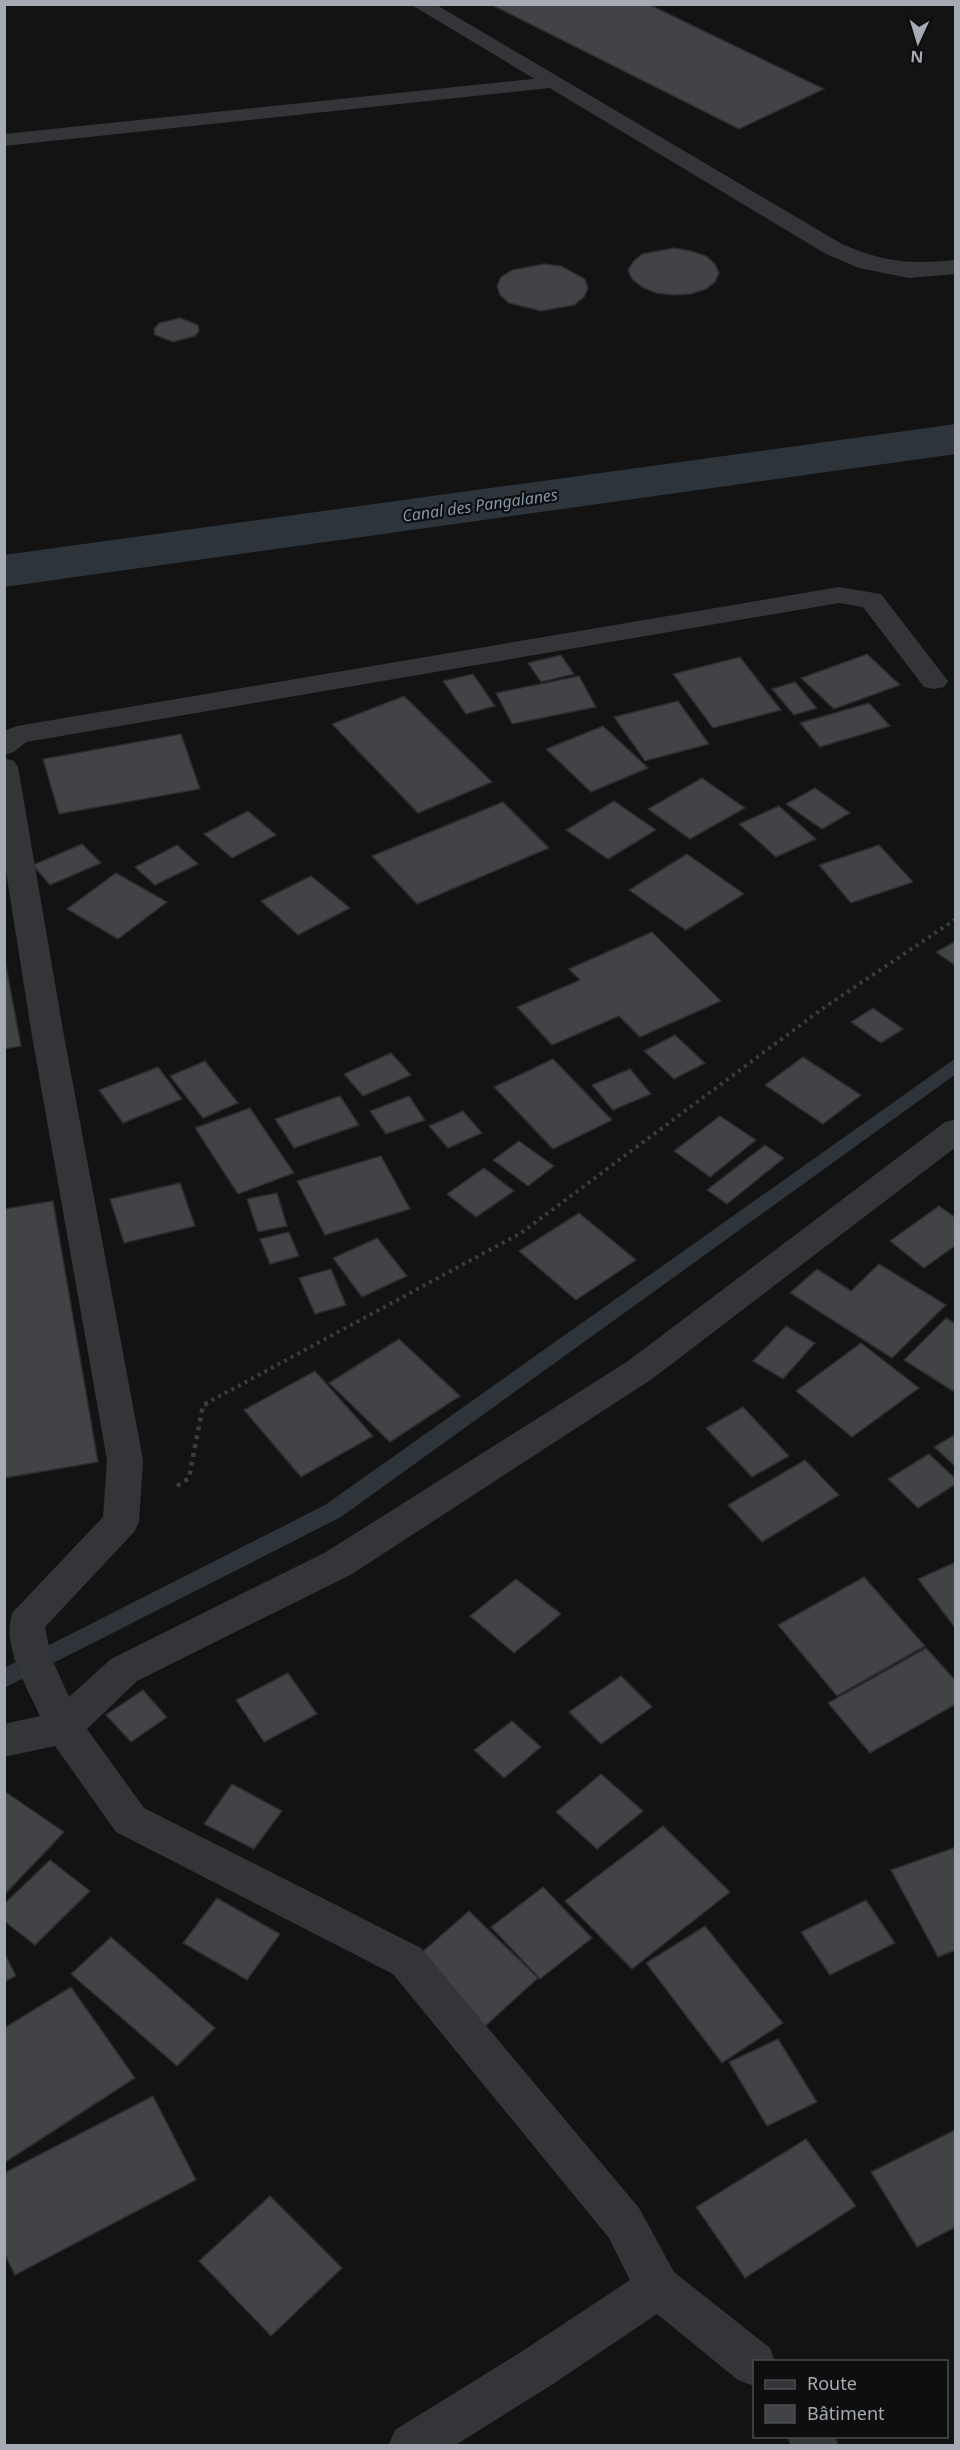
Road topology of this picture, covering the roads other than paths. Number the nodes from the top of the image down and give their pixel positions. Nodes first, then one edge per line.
1 (420, 4) edge
2 (552, 83) junction
3 (4, 140) edge
4 (956, 267) edge
5 (934, 681) dead end
6 (4, 746) edge
7 (4, 767) edge
8 (956, 1130) edge
9 (59, 1717) junction
10 (4, 1741) edge
11 (658, 2287) junction
12 (753, 2363) edge
13 (411, 2445) edge

1 - 2 street
2 - 3 lane
2 - 4 street
5 - 6 street
7 - 9 street
8 - 9 street
9 - 10 street
9 - 11 street
11 - 12 street
11 - 13 street

